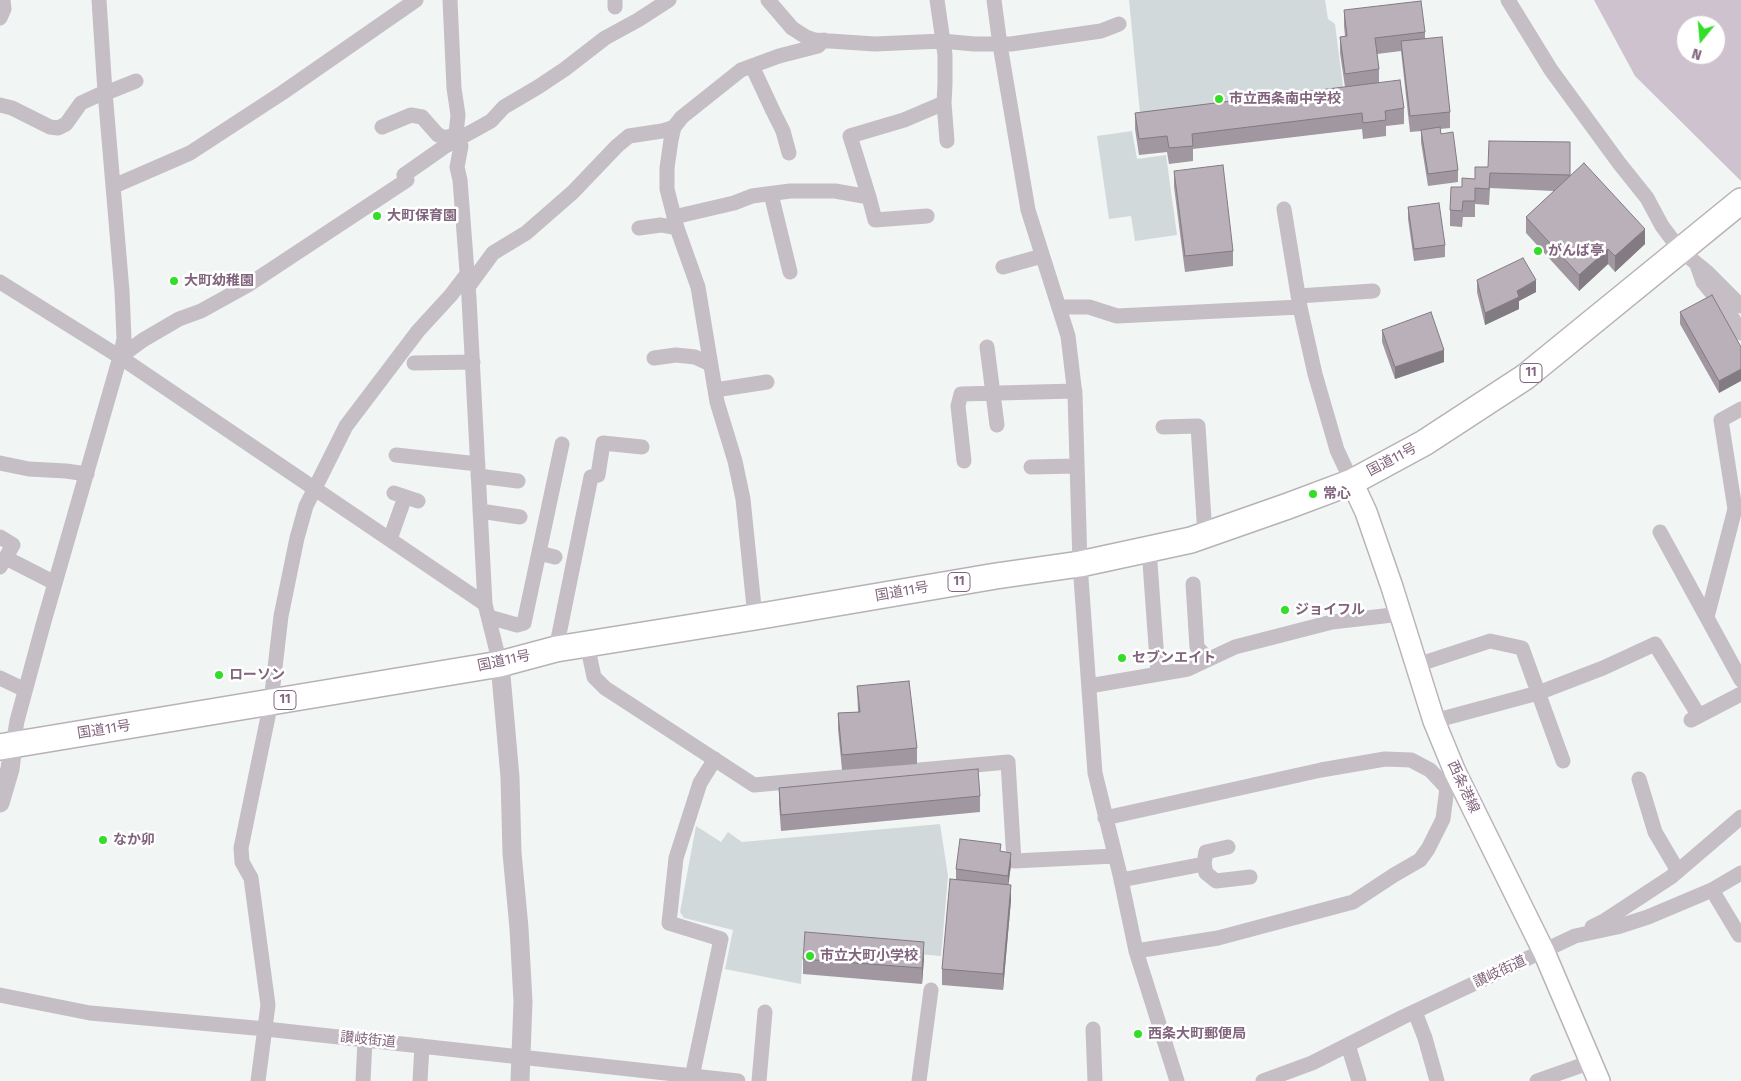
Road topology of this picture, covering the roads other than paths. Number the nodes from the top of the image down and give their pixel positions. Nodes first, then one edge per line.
1 (3, 0) edge
2 (98, 0) edge
3 (416, 0) edge
4 (450, 0) edge
5 (669, 0) edge
6 (768, 0) edge
7 (937, 0) edge
8 (994, 0) edge
9 (1508, 0) edge
10 (0, 18) edge
11 (1119, 24) dead end
12 (824, 40) junction
13 (942, 41) junction
14 (1000, 45) junction
15 (752, 66) junction
16 (136, 81) dead end
17 (105, 92) junction
18 (944, 103) junction
19 (0, 105) edge
20 (382, 127) dead end
21 (674, 127) junction
22 (457, 137) junction
23 (947, 141) dead end
24 (789, 154) dead end
25 (114, 186) junction
26 (771, 194) junction
27 (869, 197) junction
28 (1741, 201) edge
29 (1284, 209) dead end
30 (927, 216) dead end
31 (675, 222) junction
32 (639, 228) dead end
33 (1690, 251) junction
34 (1042, 256) junction
35 (1003, 267) dead end
36 (790, 272) dead end
37 (468, 280) junction
38 (2, 286) edge
39 (1373, 291) dead end
40 (1299, 302) junction
41 (1741, 306) edge
42 (1059, 307) junction
43 (1737, 324) edge
44 (1741, 332) edge
45 (987, 347) dead end
46 (120, 357) junction
47 (654, 358) dead end
48 (473, 362) junction
49 (414, 363) dead end
50 (710, 364) junction
51 (767, 382) dead end
52 (715, 390) junction
53 (1075, 391) junction
54 (994, 393) junction
55 (1741, 409) edge
56 (997, 425) dead end
57 (1163, 427) dead end
58 (562, 444) dead end
59 (642, 447) dead end
60 (396, 455) dead end
61 (964, 461) dead end
62 (0, 463) edge
63 (1077, 466) junction
64 (1031, 467) dead end
65 (478, 470) junction
66 (87, 474) junction
67 (518, 481) dead end
68 (1352, 482) junction
69 (314, 488) junction
70 (406, 497) dead end
71 (1738, 510) edge
72 (480, 511) junction
73 (520, 517) dead end
74 (1660, 532) dead end
75 (1205, 535) junction
76 (0, 537) edge
77 (390, 539) junction
78 (1149, 549) junction
79 (539, 553) junction
80 (555, 556) dead end
81 (3, 562) edge
82 (1080, 564) junction
83 (55, 583) junction
84 (1193, 584) dead end
85 (487, 610) junction
86 (1400, 614) junction
87 (755, 617) junction
88 (1707, 617) junction
89 (587, 644) junction
90 (556, 649) junction
91 (1208, 659) junction
92 (500, 664) junction
93 (1417, 666) junction
94 (1158, 674) junction
95 (0, 678) edge
96 (1741, 680) edge
97 (1089, 686) junction
98 (25, 690) junction
99 (1538, 693) junction
100 (1741, 694) edge
101 (271, 702) junction
102 (1434, 720) junction
103 (7, 746) edge
104 (715, 760) junction
105 (1563, 761) dead end
106 (1639, 779) dead end
107 (1453, 784) junction
108 (0, 803) edge
109 (1741, 817) edge
110 (1105, 818) junction
111 (1228, 847) dead end
112 (1115, 856) junction
113 (1204, 864) junction
114 (1678, 871) junction
115 (1741, 873) edge
116 (1250, 877) dead end
117 (1121, 880) junction
118 (1712, 890) junction
119 (1741, 934) edge
120 (1575, 936) junction
121 (1136, 951) junction
122 (1544, 952) junction
123 (931, 990) dead end
124 (0, 995) edge
125 (765, 1012) dead end
126 (1415, 1012) junction
127 (266, 1029) junction
128 (1093, 1029) dead end
129 (366, 1040) junction
130 (1348, 1045) junction
131 (422, 1046) junction
132 (521, 1057) junction
133 (1595, 1072) edge
134 (664, 1077) edge
135 (692, 1077) junction
136 (258, 1081) edge
137 (363, 1081) edge
138 (420, 1081) edge
139 (520, 1081) edge
140 (728, 1081) edge
141 (759, 1081) edge
142 (919, 1081) edge
143 (1096, 1081) edge
144 (1177, 1081) edge
145 (1263, 1081) edge
146 (1359, 1081) edge
147 (1437, 1081) edge
148 (1537, 1081) edge

1 - 10 street
2 - 17 street
3 - 25 street
4 - 22 street
5 - 22 street
6 - 12 street
7 - 13 street
8 - 14 street
9 - 33 street
11 - 14 street
12 - 13 street
12 - 15 street
13 - 14 street
13 - 18 street
14 - 34 street
15 - 21 street
15 - 24 street
16 - 17 street
17 - 19 street
17 - 25 street
18 - 23 street
18 - 27 street
20 - 22 street
21 - 31 street
21 - 37 street
22 - 37 street
22 - 46 street
25 - 46 street
26 - 27 street
26 - 31 street
26 - 36 street
27 - 30 street
28 - 33 highway, 国道11号 / 11
29 - 40 street
31 - 32 street
31 - 50 street
33 - 41 street
33 - 43 street
33 - 68 highway, 国道11号 / 11
34 - 35 street
34 - 42 street
37 - 48 street
37 - 69 street
38 - 46 street
39 - 40 street
40 - 42 street
40 - 68 street
42 - 53 street
43 - 44 street
45 - 54 street
46 - 66 street
46 - 69 street
47 - 50 street
48 - 49 street
48 - 65 street
50 - 52 street
51 - 52 street
52 - 87 street
53 - 54 street
53 - 63 street
54 - 56 street
54 - 61 street
55 - 71 street
57 - 75 street
58 - 79 street
59 - 90 street
60 - 65 street
62 - 66 street
63 - 64 street
63 - 82 street
65 - 67 street
65 - 72 street
66 - 83 street
68 - 75 highway, 国道11号 / 11
68 - 86 main road, 西条港線
69 - 77 street
69 - 101 street
70 - 77 street
71 - 88 street
72 - 73 street
72 - 85 street
74 - 88 street
75 - 78 highway, 国道11号 / 11
76 - 81 street
77 - 85 street
78 - 82 highway, 国道11号 / 11
78 - 94 street
79 - 80 street
79 - 85 street
81 - 83 street
82 - 87 highway, 国道11号 / 11
82 - 97 street
83 - 98 street
84 - 91 street
85 - 92 street
86 - 91 street
86 - 93 main road, 西条港線
87 - 89 highway, 国道11号 / 11
88 - 96 street
89 - 90 highway, 国道11号 / 11
89 - 104 street
90 - 92 highway, 国道11号 / 11
91 - 94 street
92 - 101 highway, 国道11号 / 11
92 - 132 street
93 - 99 street
93 - 102 main road, 西条港線
94 - 97 street
95 - 98 street
97 - 110 street
98 - 103 street
99 - 100 street
99 - 102 street
99 - 105 street
101 - 103 highway, 国道11号 / 11
101 - 127 street
102 - 107 main road, 西条港線
103 - 108 street
104 - 112 street
104 - 135 street
106 - 114 street
107 - 110 street
107 - 121 street
107 - 122 main road, 西条港線
109 - 114 street
110 - 112 street
111 - 113 street
112 - 117 street
113 - 116 street
113 - 117 street
114 - 120 street
115 - 118 street, 讃岐街道
117 - 121 street
118 - 119 street
118 - 120 street, 讃岐街道
120 - 122 street, 讃岐街道
121 - 144 street
122 - 126 street, 讃岐街道
122 - 133 main road, 西条港線
123 - 142 street
124 - 127 street, 讃岐街道
125 - 141 street
126 - 130 street, 讃岐街道
126 - 147 street
127 - 129 street, 讃岐街道
127 - 136 street
128 - 143 street
129 - 131 street, 讃岐街道
129 - 137 street
130 - 145 street, 讃岐街道
130 - 146 street
131 - 132 street, 讃岐街道
131 - 138 street
132 - 134 street, 讃岐街道
132 - 139 street
133 - 148 street
134 - 135 street, 讃岐街道
135 - 140 street, 讃岐街道

